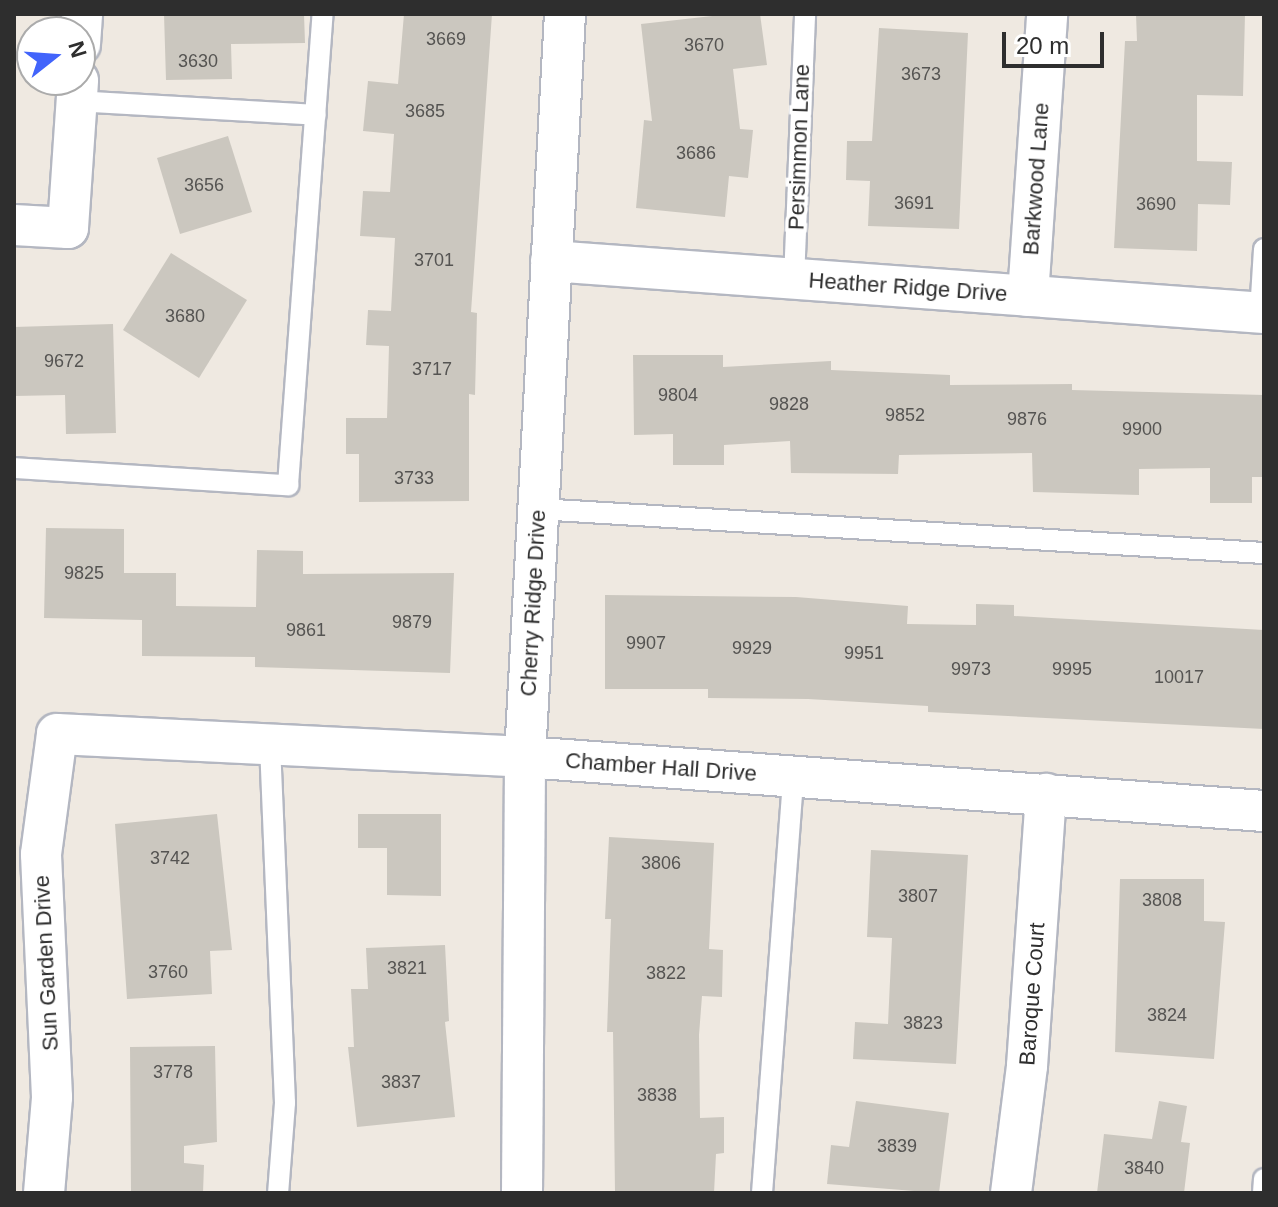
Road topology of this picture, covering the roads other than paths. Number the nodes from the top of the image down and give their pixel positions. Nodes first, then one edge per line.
1 (323, 14) edge
2 (565, 14) edge
3 (805, 14) edge
4 (1047, 14) edge
5 (96, 93) edge
6 (77, 96) edge
7 (316, 115) junction
8 (14, 225) edge
9 (1264, 249) edge
10 (551, 261) junction
11 (794, 279) junction
12 (1028, 296) junction
13 (1262, 313) edge
14 (14, 468) edge
15 (538, 509) junction
16 (1264, 553) edge
17 (57, 734) joint
18 (270, 745) junction
19 (525, 757) junction
20 (793, 776) junction
21 (1046, 794) junction
22 (1264, 811) edge
23 (1264, 1179) edge
24 (44, 1193) edge
25 (278, 1193) edge
26 (522, 1193) edge
27 (762, 1193) edge
28 (1011, 1193) edge
29 (1263, 1193) edge

1 - 7 lane
2 - 10 street, Cherry Ridge Drive
3 - 11 lane, Persimmon Lane
4 - 12 street, Barkwood Lane
5 - 7 lane
6 - 8 street
7 - 14 lane
9 - 13 lane
10 - 11 street, Heather Ridge Drive
10 - 15 street, Cherry Ridge Drive
11 - 12 street, Heather Ridge Drive
12 - 13 street, Heather Ridge Drive
15 - 16 lane
15 - 19 street, Cherry Ridge Drive
17 - 18 street, Chamber Hall Drive
17 - 24 street, Sun Garden Drive
18 - 19 street, Chamber Hall Drive
18 - 25 lane
19 - 20 street, Chamber Hall Drive
19 - 26 street, Cherry Ridge Drive
20 - 21 street, Chamber Hall Drive
20 - 27 lane
21 - 22 street, Chamber Hall Drive
21 - 28 street, Baroque Court
23 - 29 lane

